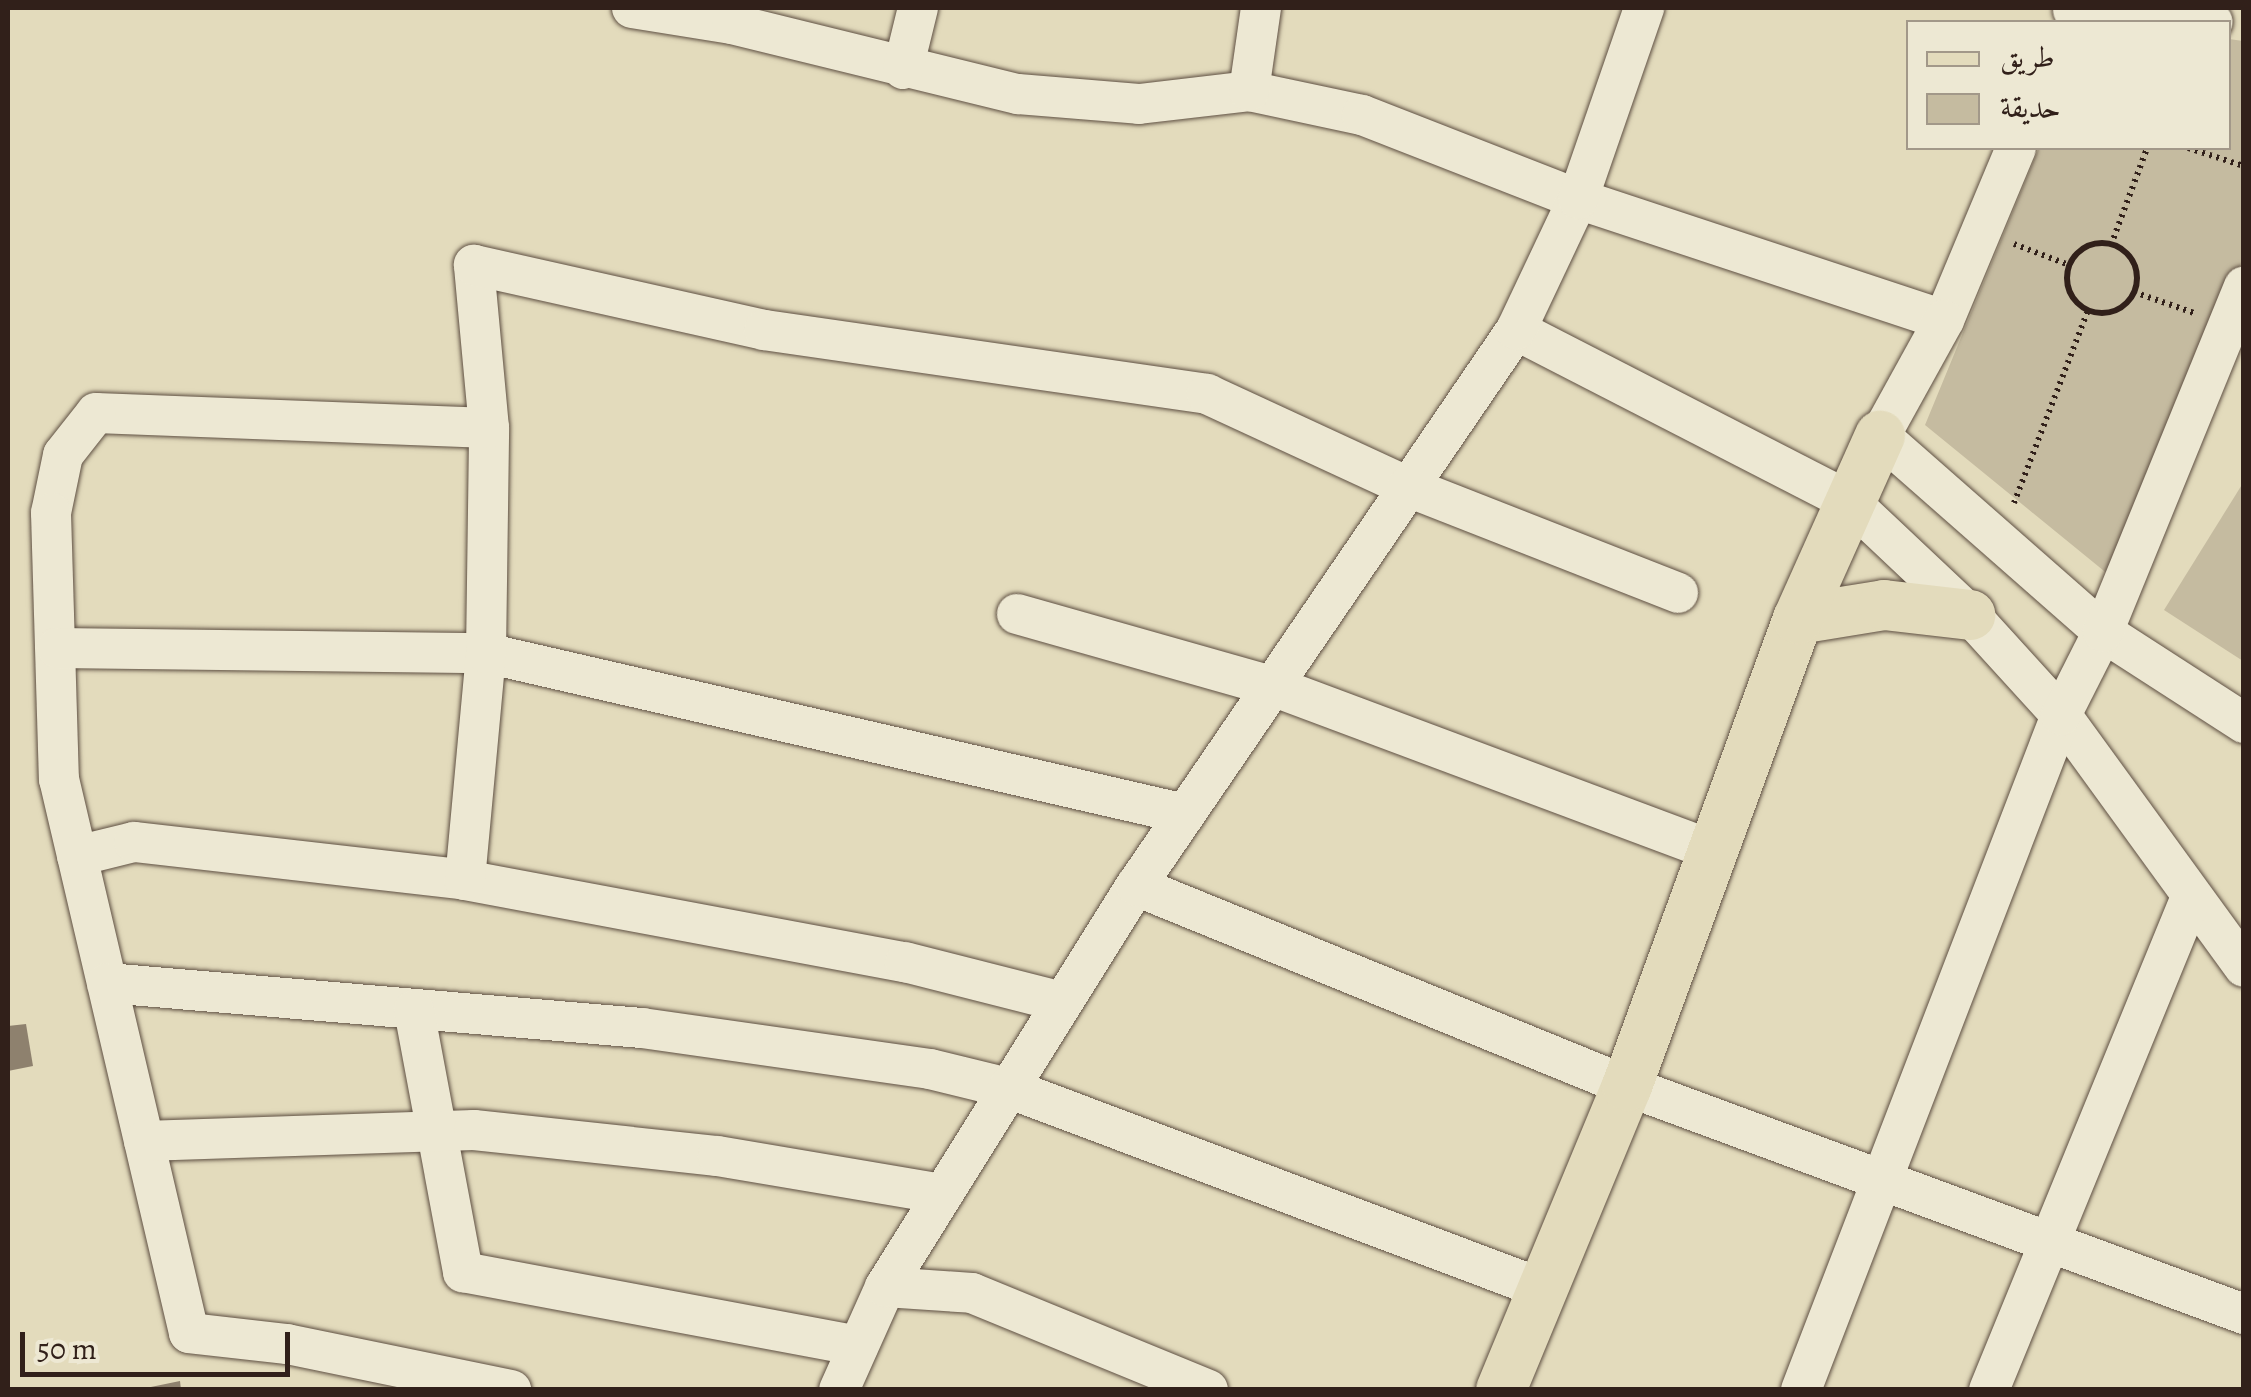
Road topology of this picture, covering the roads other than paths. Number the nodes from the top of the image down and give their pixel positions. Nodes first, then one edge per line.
1 (632, 8) edge
2 (918, 8) edge
3 (1260, 8) edge
4 (1644, 8) edge
5 (2071, 13) edge
6 (2181, 20) edge
7 (903, 68) junction
8 (1249, 90) junction
9 (2015, 150) edge
10 (1578, 199) junction
11 (2244, 287) edge
12 (1944, 320) junction
13 (1516, 330) junction
14 (489, 428) junction
15 (1880, 436) junction
16 (1408, 487) junction
17 (1849, 501) junction
18 (1678, 593) dead end
19 (1017, 614) dead end
20 (1970, 615) junction
21 (1798, 618) junction
22 (2103, 632) junction
23 (57, 648) junction
24 (486, 653) junction
25 (1275, 687) junction
26 (2061, 716) junction
27 (2244, 722) edge
28 (1185, 814) junction
29 (1710, 850) junction
30 (77, 856) junction
31 (465, 880) junction
32 (1136, 886) junction
33 (2191, 896) junction
34 (2244, 967) edge
35 (106, 982) junction
36 (1062, 1002) junction
37 (414, 1010) junction
38 (1626, 1086) junction
39 (1008, 1088) junction
40 (437, 1132) junction
41 (144, 1141) junction
42 (1884, 1180) junction
43 (943, 1194) junction
44 (2046, 1241) junction
45 (885, 1287) junction
46 (1543, 1289) junction
47 (2244, 1314) edge
48 (858, 1346) junction
49 (511, 1390) edge
50 (838, 1390) edge
51 (1208, 1390) edge
52 (1501, 1390) edge
53 (1802, 1390) edge
54 (1988, 1390) edge

1 - 7 street
2 - 7 street
3 - 8 street
4 - 10 street
5 - 6 street
7 - 8 street
8 - 10 street
9 - 12 street
10 - 12 street
10 - 13 street
11 - 22 street
12 - 15 street
13 - 16 street
13 - 17 street
14 - 16 street
14 - 23 street
14 - 24 street
15 - 17 main road
15 - 22 street
16 - 18 street
16 - 25 street
17 - 20 street
17 - 21 main road
19 - 25 street
20 - 21 main road
20 - 26 street
21 - 29 main road
22 - 26 street
22 - 27 street
23 - 24 street
23 - 30 street
24 - 28 street
24 - 31 street
25 - 28 street
25 - 29 street
26 - 33 street
26 - 42 street
28 - 32 street
29 - 38 main road
30 - 31 street
30 - 35 street
31 - 36 street
32 - 36 street
32 - 38 street
33 - 34 street
33 - 44 street
35 - 37 street
35 - 41 street
36 - 39 street
37 - 39 street
37 - 40 street
38 - 42 street
38 - 46 main road
39 - 43 street
39 - 46 street
40 - 41 street
40 - 43 street
40 - 48 street
41 - 49 street
42 - 44 street
42 - 53 street
43 - 45 street
44 - 47 street
44 - 54 street
45 - 48 street
45 - 51 street
46 - 52 main road
48 - 50 street

